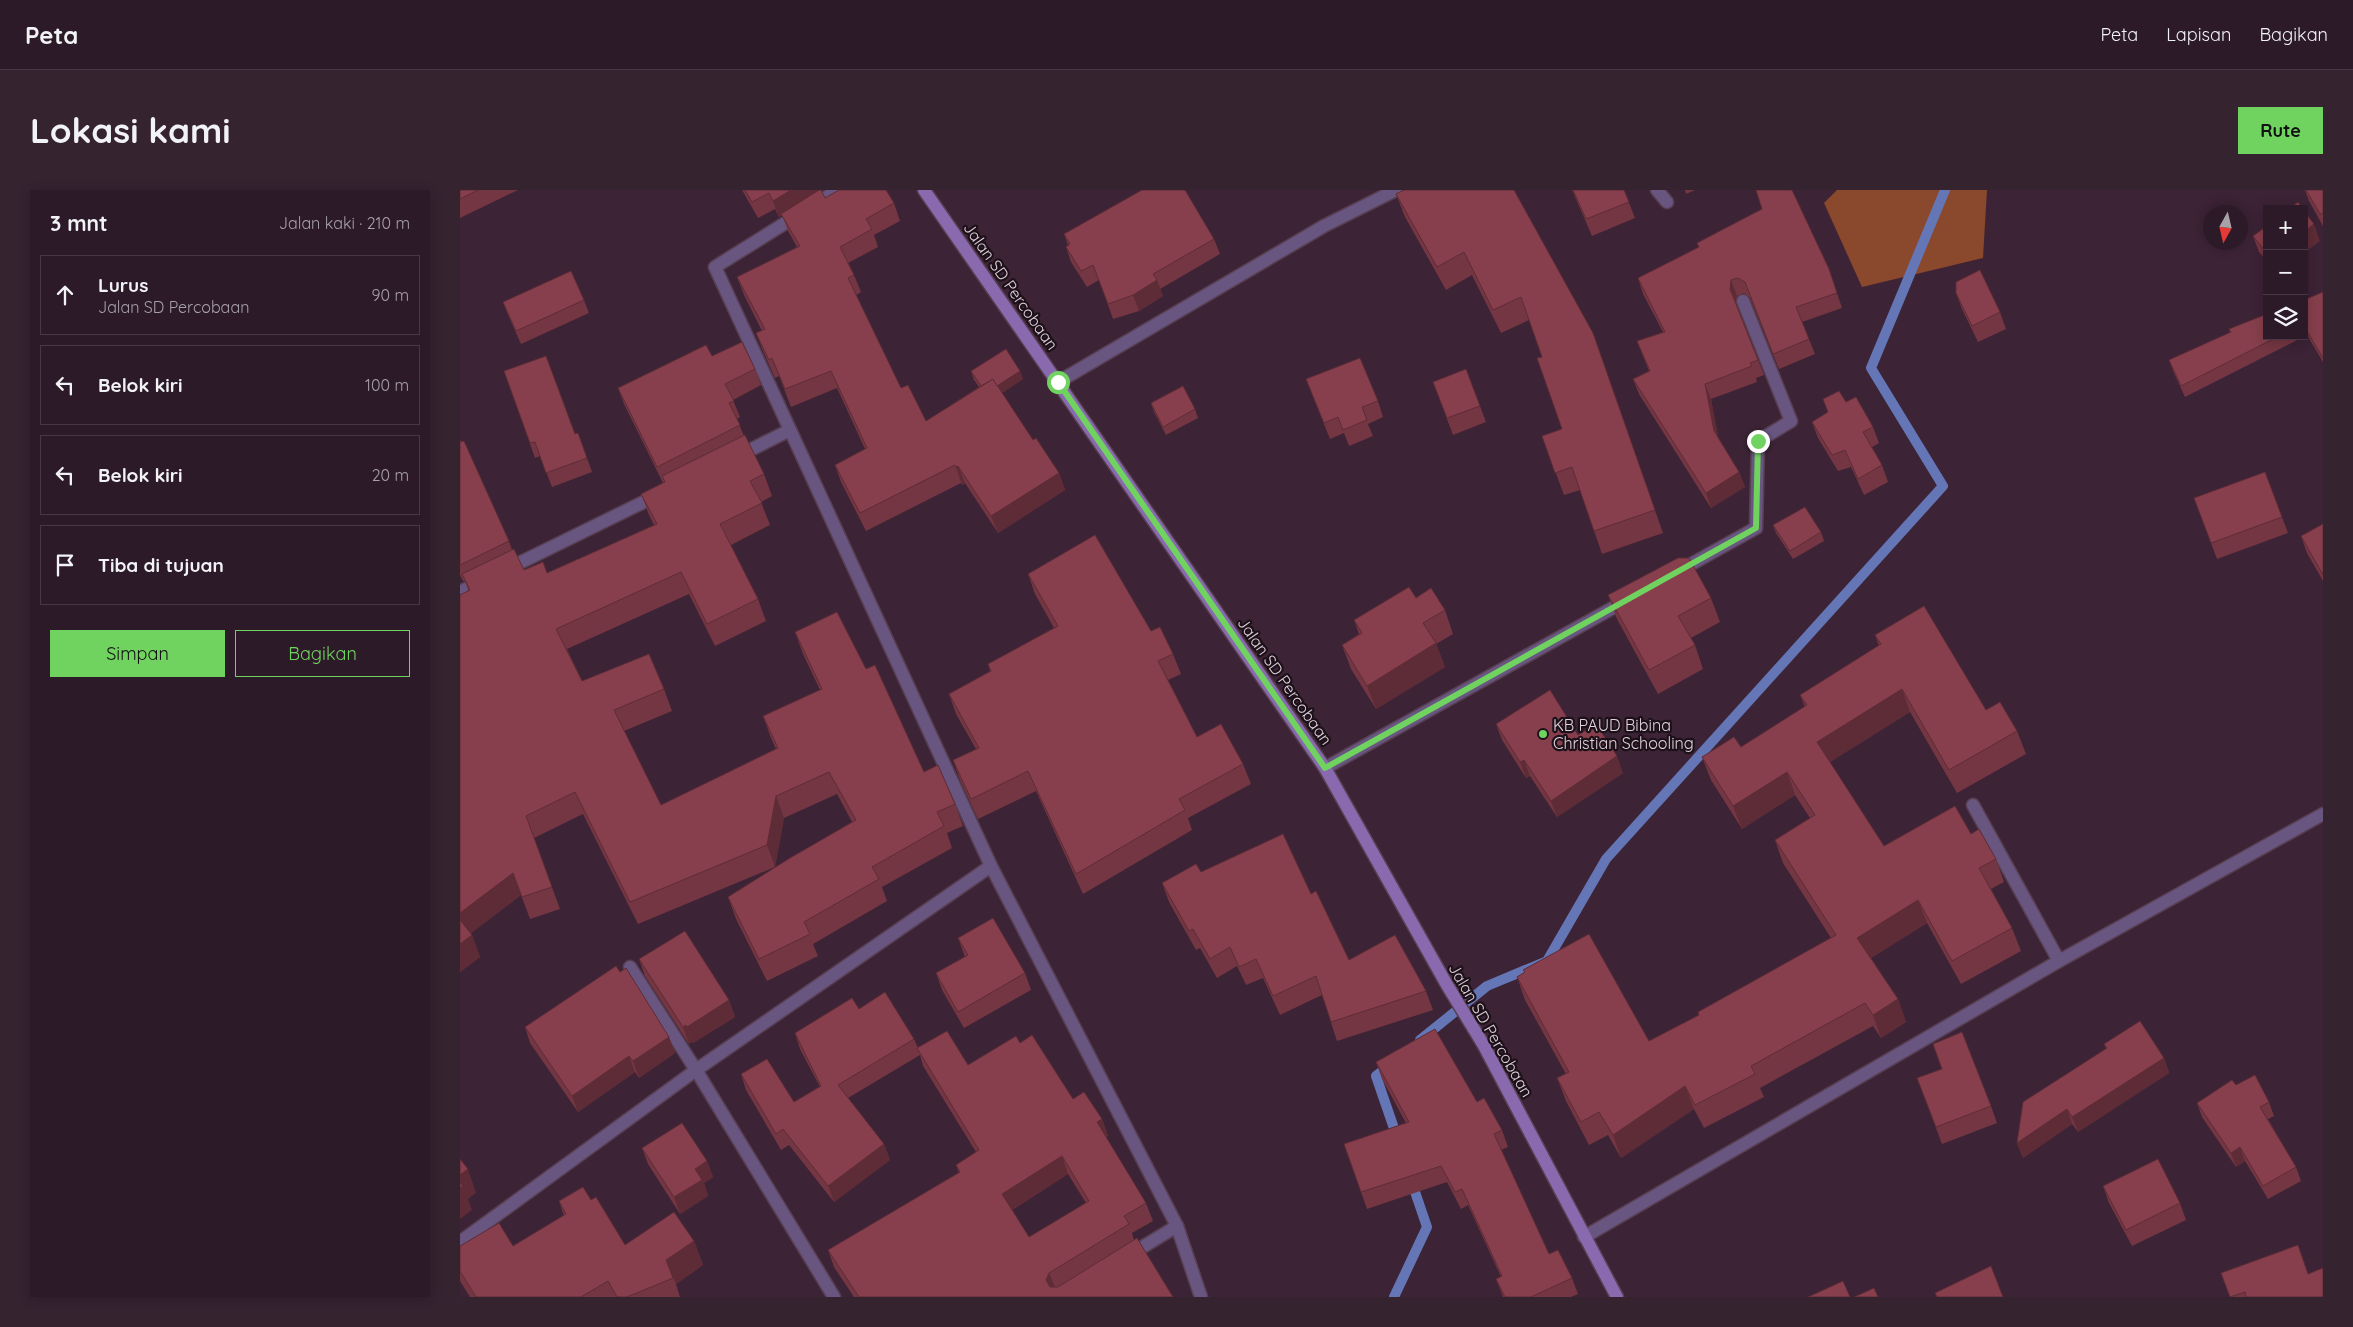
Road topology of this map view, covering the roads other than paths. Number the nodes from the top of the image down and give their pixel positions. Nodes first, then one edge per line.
1 (838, 190) edge
2 (924, 190) edge
3 (1396, 190) edge
4 (1657, 190) edge
5 (1667, 202) dead end
6 (1743, 301) dead end
7 (1058, 382) junction
8 (790, 430) junction
9 (727, 461) edge
10 (674, 487) edge
11 (1661, 580) edge
12 (460, 592) edge
13 (1636, 595) edge
14 (1325, 768) junction
15 (1973, 805) dead end
16 (2323, 814) edge
17 (991, 866) junction
18 (2058, 961) junction
19 (630, 967) dead end
20 (696, 1070) junction
21 (1177, 1226) junction
22 (1584, 1237) junction
23 (460, 1242) edge
24 (1119, 1261) edge
25 (834, 1297) edge
26 (1201, 1297) edge
27 (1617, 1297) edge

1 - 8 street
2 - 7 street, Jalan SD Percobaan
3 - 7 street
4 - 5 street
6 - 11 street
7 - 14 street, Jalan SD Percobaan
8 - 9 street
8 - 17 street
10 - 12 street
13 - 14 street
14 - 22 street, Jalan SD Percobaan
15 - 18 street
16 - 18 street
17 - 20 street
17 - 21 street
18 - 22 street
19 - 20 street
20 - 23 street
20 - 25 street
21 - 24 street
21 - 26 street
22 - 27 street, Jalan SD Percobaan

